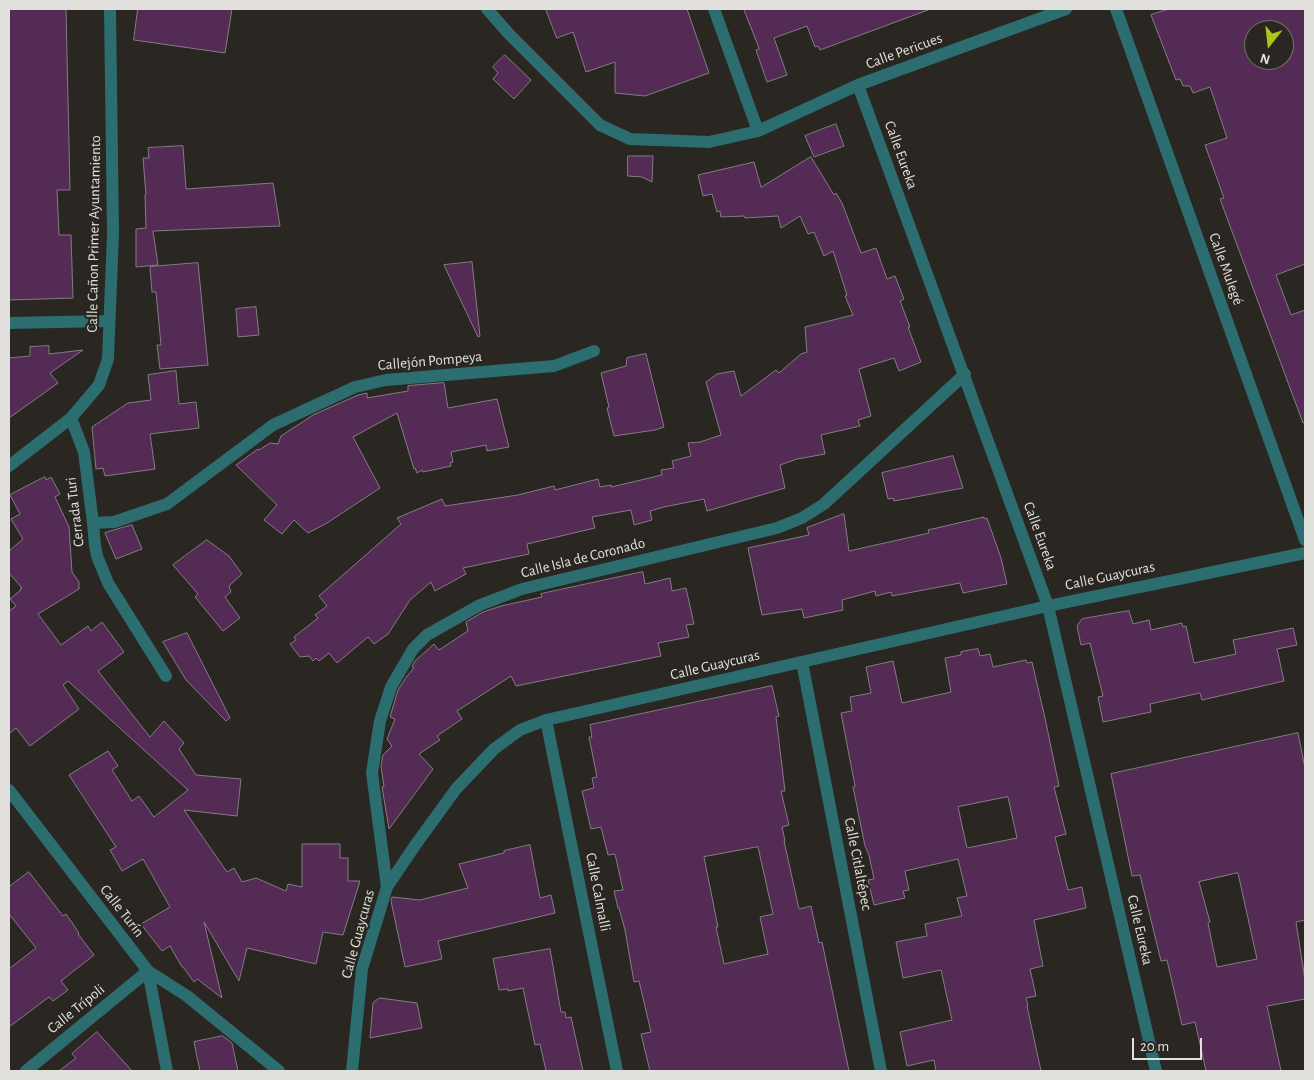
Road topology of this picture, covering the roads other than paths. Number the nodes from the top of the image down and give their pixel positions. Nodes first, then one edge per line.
1 (110, 9) edge
2 (487, 9) edge
3 (714, 9) edge
4 (1066, 9) edge
5 (1116, 9) edge
6 (858, 85) junction
7 (758, 131) junction
8 (109, 321) junction
9 (9, 324) edge
10 (594, 351) dead end
11 (965, 374) junction
12 (71, 418) junction
13 (9, 466) edge
14 (93, 523) junction
15 (1305, 540) edge
16 (1305, 553) edge
17 (1048, 606) junction
18 (802, 662) junction
19 (166, 676) dead end
20 (546, 720) junction
21 (9, 790) edge
22 (387, 887) junction
23 (148, 971) junction
24 (26, 1071) edge
25 (168, 1071) edge
26 (279, 1071) edge
27 (352, 1071) edge
28 (617, 1071) edge
29 (881, 1071) edge
30 (1156, 1071) edge

1 - 8 street, Calle Cañon Primer Ayuntamiento
2 - 7 street, Calle Pericues
3 - 7 street
4 - 6 street, Calle Pericues
5 - 15 street, Calle Mulegé
6 - 7 street, Calle Pericues
6 - 11 street, Calle Eureka
8 - 9 street
8 - 12 street, Calle Cañon Primer Ayuntamiento
10 - 14 street, Callejón Pompeya
11 - 17 street, Calle Eureka
11 - 22 street, Calle Isla de Coronado
12 - 13 street, Calle Cañon Primer Ayuntamiento
12 - 14 street, Cerrada Turi
14 - 19 street, Cerrada Turi
16 - 17 street, Calle Guaycuras
17 - 18 street, Calle Guaycuras
17 - 30 street, Calle Eureka
18 - 20 street, Calle Guaycuras
18 - 29 street, Calle Citlaltépec
20 - 22 street, Calle Guaycuras
20 - 28 street, Calle Calmalli
21 - 23 street, Calle Turín
22 - 27 street, Calle Guaycuras
23 - 24 street, Calle Trípoli
23 - 25 street, Calle Turín
23 - 26 street

